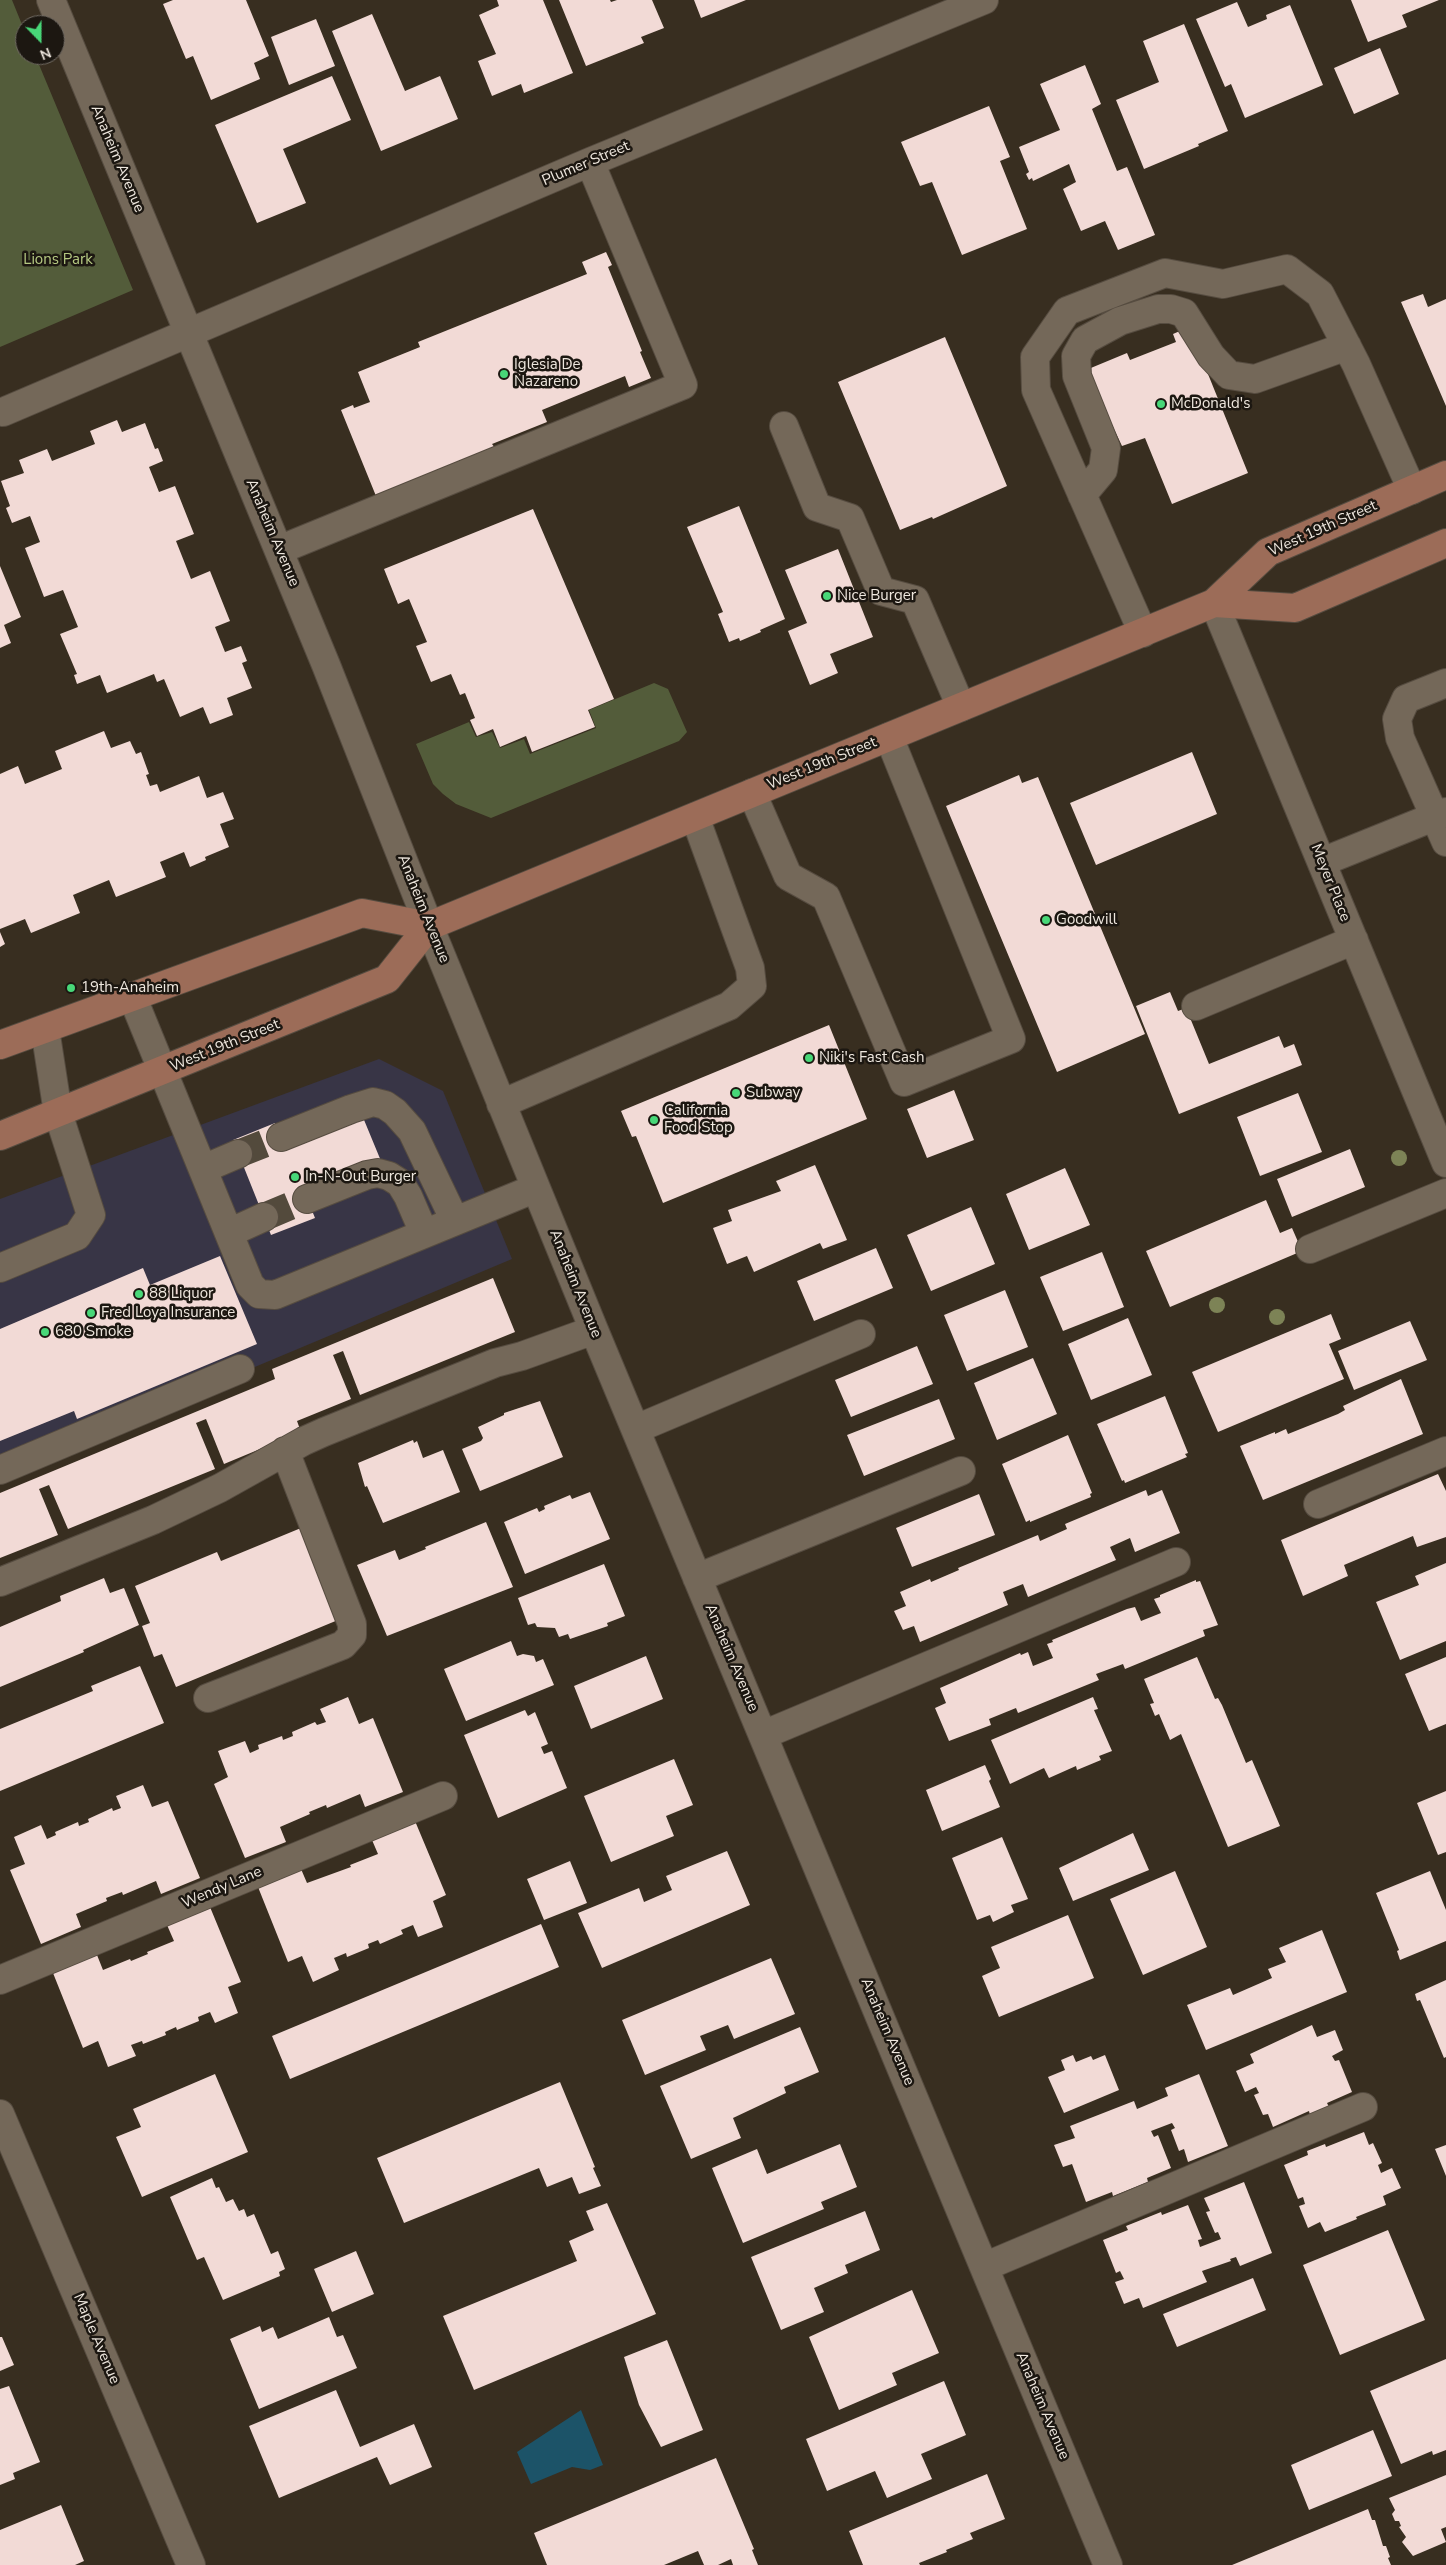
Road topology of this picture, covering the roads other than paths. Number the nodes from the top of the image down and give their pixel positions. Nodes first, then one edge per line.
1 (51, 0) edge
2 (984, 0) edge
3 (590, 162) junction
4 (189, 334) junction
5 (1347, 346) junction
6 (3, 412) dead end
7 (784, 426) dead end
8 (1446, 475) edge
9 (1412, 490) junction
10 (1082, 495) junction
11 (1446, 543) edge
12 (279, 550) junction
13 (1214, 603) junction
14 (1143, 633) junction
15 (1446, 683) edge
16 (961, 707) junction
17 (889, 737) junction
18 (752, 793) junction
19 (1441, 814) edge
20 (695, 817) junction
21 (1446, 842) edge
22 (1322, 862) junction
23 (429, 926) junction
24 (1354, 940) junction
25 (132, 996) junction
26 (1196, 1006) dead end
27 (45, 1029) junction
28 (0, 1045) edge
29 (162, 1072) junction
30 (501, 1104) junction
31 (58, 1113) junction
32 (0, 1136) edge
33 (281, 1137) tunnel mouth
34 (238, 1154) tunnel mouth
35 (1446, 1162) edge
36 (203, 1169) junction
37 (536, 1188) junction
38 (1446, 1193) edge
39 (307, 1200) tunnel mouth
40 (264, 1217) tunnel mouth
41 (455, 1221) junction
42 (229, 1233) junction
43 (424, 1233) junction
44 (1310, 1249) dead end
45 (0, 1268) edge
46 (594, 1330) junction
47 (861, 1334) dead end
48 (240, 1369) dead end
49 (636, 1430) junction
50 (285, 1451) junction
51 (1446, 1451) edge
52 (0, 1470) edge
53 (961, 1471) dead end
54 (1318, 1504) dead end
55 (1176, 1562) dead end
56 (697, 1578) junction
57 (0, 1582) edge
58 (208, 1698) dead end
59 (763, 1735) junction
60 (443, 1796) dead end
61 (0, 1980) edge
62 (1363, 2107) dead end
63 (0, 2114) edge
64 (984, 2267) junction
65 (191, 2565) edge
66 (1108, 2565) edge

1 - 4 street, Anaheim Avenue
2 - 3 street, Plumer Street
3 - 4 street, Plumer Street
3 - 12 street
4 - 6 street, Plumer Street
4 - 12 street, Anaheim Avenue
5 - 9 street
5 - 10 street
5 - 10 street
7 - 16 street
8 - 9 main road, West 19th Street
9 - 13 main road, West 19th Street
10 - 14 street
11 - 13 main road, West 19th Street
12 - 23 street, Anaheim Avenue
13 - 14 main road, West 19th Street
13 - 22 street, Meyer Place
14 - 16 main road, West 19th Street
15 - 19 street
16 - 17 main road, West 19th Street
17 - 18 main road, West 19th Street
17 - 18 street
18 - 20 main road, West 19th Street
19 - 21 street
19 - 22 street
20 - 23 main road, West 19th Street
20 - 30 street
22 - 24 street, Meyer Place
23 - 25 main road
23 - 29 main road, West 19th Street
23 - 30 street, Anaheim Avenue
24 - 26 street
24 - 35 street, Meyer Place
25 - 27 main road
25 - 29 street
27 - 28 main road
27 - 31 street
29 - 31 main road, West 19th Street
29 - 36 street
30 - 37 street, Anaheim Avenue
31 - 32 main road, West 19th Street
31 - 45 street
33 - 41 street
34 - 36 street
36 - 42 street
37 - 41 street
37 - 46 street, Anaheim Avenue
38 - 44 street
39 - 43 street
40 - 42 street
41 - 43 street
42 - 43 street
46 - 49 street, Anaheim Avenue
46 - 50 street
47 - 49 street
48 - 52 street
49 - 56 street, Anaheim Avenue
50 - 57 street
50 - 58 street
51 - 54 street
53 - 56 street
55 - 59 street
56 - 59 street, Anaheim Avenue
59 - 64 street, Anaheim Avenue
60 - 61 street, Wendy Lane
62 - 64 street
63 - 65 street, Maple Avenue
64 - 66 street, Anaheim Avenue

